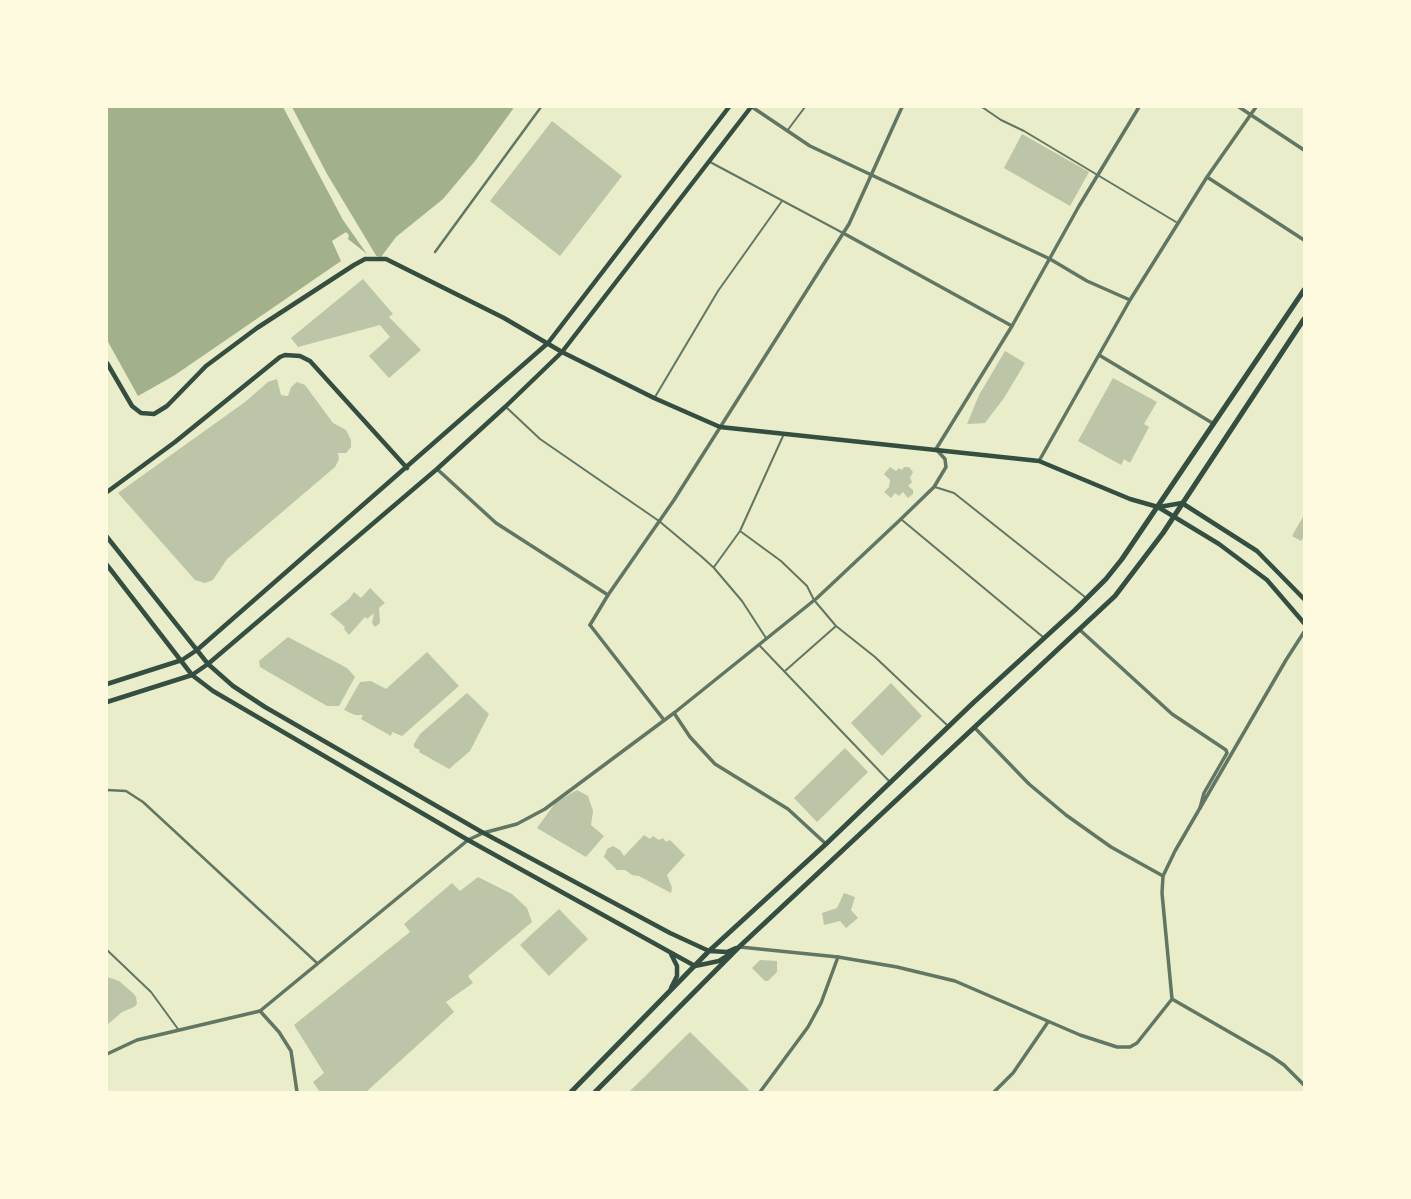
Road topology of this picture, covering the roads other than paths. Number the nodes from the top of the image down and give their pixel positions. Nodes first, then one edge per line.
1 (541, 107) edge
2 (729, 107) edge
3 (752, 107) edge
4 (805, 107) edge
5 (902, 107) edge
6 (982, 107) edge
7 (1139, 107) edge
8 (1238, 107) edge
9 (1256, 107) edge
10 (1252, 114) junction
11 (787, 132) junction
12 (1304, 150) edge
13 (709, 161) junction
14 (1098, 174) junction
15 (872, 176) junction
16 (1207, 177) junction
17 (782, 201) junction
18 (1178, 223) junction
19 (843, 233) junction
20 (1304, 240) edge
21 (435, 252) dead end
22 (1050, 259) junction
23 (1304, 290) edge
24 (1130, 300) junction
25 (1304, 319) edge
26 (1012, 326) junction
27 (548, 343) junction
28 (562, 352) junction
29 (1099, 355) junction
30 (107, 363) edge
31 (654, 398) junction
32 (505, 407) junction
33 (1214, 424) junction
34 (720, 427) junction
35 (783, 435) junction
36 (936, 449) junction
37 (1039, 461) junction
38 (407, 468) junction
39 (437, 469) junction
40 (934, 486) junction
41 (107, 492) edge
42 (1182, 503) junction
43 (1158, 507) junction
44 (1174, 515) junction
45 (901, 519) junction
46 (659, 521) junction
47 (740, 531) junction
48 (107, 537) edge
49 (107, 565) edge
50 (714, 568) junction
51 (608, 595) junction
52 (1087, 598) junction
53 (1304, 599) edge
54 (814, 600) junction
55 (1304, 623) edge
56 (836, 626) junction
57 (1080, 630) junction
58 (1304, 632) edge
59 (1044, 638) junction
60 (767, 639) junction
61 (759, 645) junction
62 (197, 650) junction
63 (182, 660) junction
64 (208, 664) junction
65 (784, 672) junction
66 (192, 675) junction
67 (107, 684) edge
68 (107, 702) edge
69 (674, 713) junction
70 (664, 720) junction
71 (974, 726) junction
72 (948, 727) junction
73 (890, 782) junction
74 (107, 790) edge
75 (1199, 810) junction
76 (484, 833) junction
77 (468, 840) junction
78 (826, 844) junction
79 (1163, 876) junction
80 (739, 947) junction
81 (107, 950) edge
82 (668, 951) junction
83 (709, 951) junction
84 (838, 957) junction
85 (318, 964) junction
86 (695, 966) junction
87 (669, 993) junction
88 (1172, 999) junction
89 (260, 1011) junction
90 (1048, 1022) junction
91 (178, 1029) junction
92 (107, 1054) edge
93 (1304, 1086) edge
94 (297, 1092) edge
95 (571, 1092) edge
96 (595, 1092) edge
97 (760, 1092) edge
98 (994, 1092) edge

1 - 21 street
2 - 27 main road
3 - 11 street
3 - 13 main road
4 - 11 lane
5 - 15 street
6 - 14 lane
7 - 14 street
8 - 10 street
9 - 10 street
10 - 12 street
10 - 16 street
11 - 15 street
13 - 17 lane
13 - 28 main road
14 - 18 lane
14 - 22 street
15 - 19 street
15 - 22 street
16 - 18 street
16 - 20 street
17 - 19 lane
17 - 31 lane
18 - 24 street
19 - 26 street
19 - 34 street
22 - 24 street
22 - 26 street
23 - 33 main road
24 - 29 street
25 - 42 main road
26 - 36 street
27 - 28 main road
27 - 30 main road
27 - 38 main road
28 - 31 main road
28 - 32 main road
29 - 33 street
29 - 37 street
31 - 34 main road
32 - 39 main road
32 - 46 lane
33 - 43 main road
34 - 35 main road
34 - 46 street
35 - 36 main road
35 - 47 lane
36 - 37 main road
36 - 40 street
37 - 43 main road
38 - 41 main road
38 - 62 main road
39 - 51 street
39 - 64 main road
40 - 45 street
40 - 52 lane
42 - 43 main road
42 - 44 main road
42 - 53 main road
43 - 44 main road
43 - 52 main road
44 - 55 main road
44 - 57 main road
45 - 54 street
45 - 59 lane
46 - 50 lane
46 - 51 street
47 - 50 lane
47 - 54 lane
48 - 62 main road
49 - 63 main road
50 - 60 lane
51 - 70 street
52 - 59 main road
54 - 56 lane
54 - 60 street
56 - 65 lane
56 - 72 lane
57 - 71 main road
57 - 75 street
58 - 75 street
59 - 72 main road
60 - 61 street
61 - 65 lane
61 - 69 street
62 - 63 main road
62 - 64 main road
63 - 66 main road
63 - 67 main road
64 - 66 main road
64 - 76 main road
65 - 73 lane
66 - 68 main road
66 - 77 main road
69 - 70 street
69 - 78 street
70 - 76 street
71 - 79 street
71 - 80 main road
72 - 73 main road
73 - 78 main road
74 - 85 street
75 - 79 street
76 - 77 street
76 - 83 main road
77 - 82 main road
77 - 85 street
78 - 83 main road
79 - 88 street
80 - 83 main road
80 - 84 street
80 - 86 main road
80 - 96 main road
81 - 91 lane
82 - 86 main road
82 - 87 main road
83 - 86 main road
84 - 90 street
84 - 97 street
85 - 89 street
86 - 87 main road
87 - 95 main road
88 - 90 street
88 - 93 street
89 - 91 street
89 - 94 street
90 - 98 street
91 - 92 street

